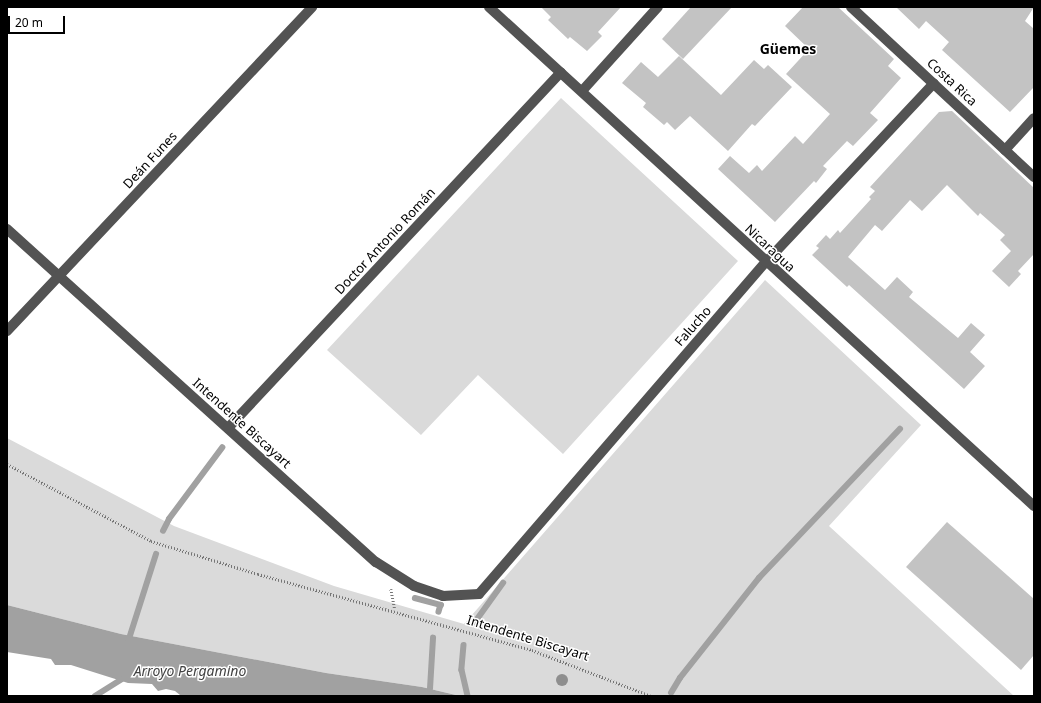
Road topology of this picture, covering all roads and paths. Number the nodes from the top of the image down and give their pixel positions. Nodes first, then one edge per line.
1 (312, 7) edge
2 (489, 7) edge
3 (658, 7) edge
4 (851, 7) edge
5 (561, 72) junction
6 (934, 83) junction
7 (582, 91) junction
8 (1034, 118) edge
9 (1005, 150) junction
10 (1034, 177) edge
11 (7, 229) edge
12 (766, 262) junction
13 (59, 276) junction
14 (7, 331) edge
15 (228, 428) junction
16 (7, 464) edge
17 (1034, 506) edge
18 (479, 594) joint
19 (651, 696) edge

1 - 13 street, Deán Funes
2 - 5 street, Nicaragua
3 - 7 street
4 - 6 street, Costa Rica
5 - 7 street, Nicaragua
5 - 15 street, Doctor Antonio Román
6 - 9 street, Costa Rica
6 - 12 street, Falucho
7 - 12 street, Nicaragua
8 - 9 street
9 - 10 street, Costa Rica
11 - 13 street, Intendente Biscayart
12 - 17 street, Nicaragua
12 - 18 street, Falucho
13 - 14 street, Deán Funes
13 - 15 street, Intendente Biscayart
15 - 18 street, Intendente Biscayart
16 - 19 path, Intendente Biscayart

